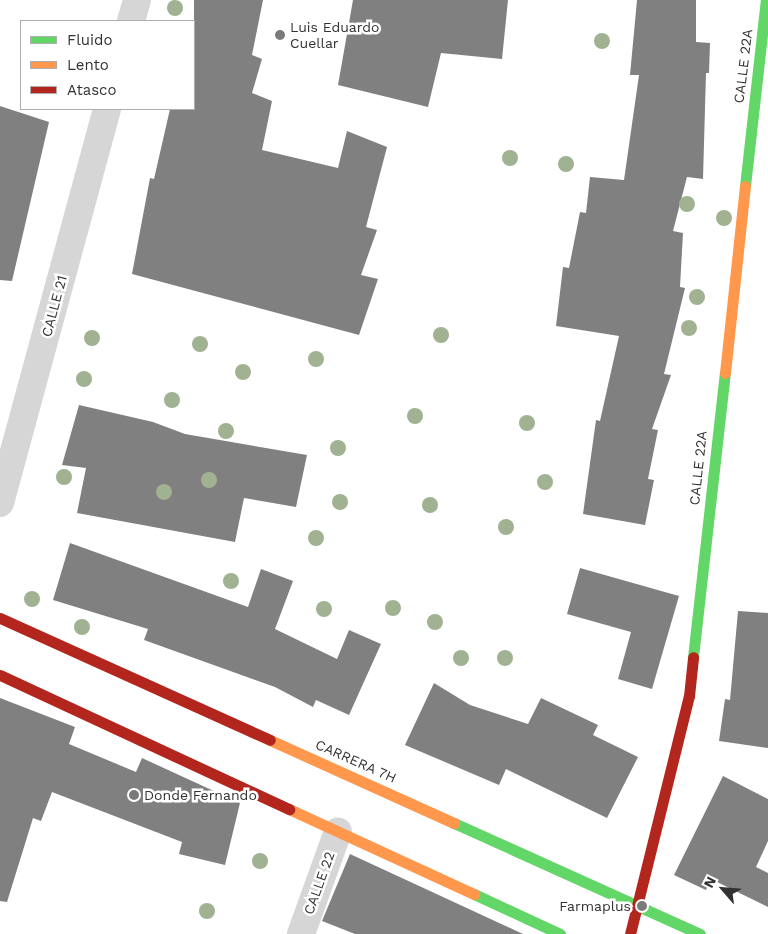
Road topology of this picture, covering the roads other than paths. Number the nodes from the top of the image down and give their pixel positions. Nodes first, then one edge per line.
1 (137, 0) edge
2 (766, 0) edge
3 (131, 20) edge
4 (107, 110) edge
5 (0, 503) edge
6 (0, 618) edge
7 (0, 675) edge
8 (338, 832) junction
9 (639, 905) junction
10 (301, 934) edge
11 (560, 934) edge
12 (630, 934) edge
13 (700, 934) edge

1 - 3 street
2 - 9 street, CALLE 22A
4 - 5 street, CALLE 21
6 - 9 street, CARRERA 7H
7 - 8 street
8 - 10 street, CALLE 22
8 - 11 street
9 - 12 street, CALLE 22A
9 - 13 street, CARRERA 7H

